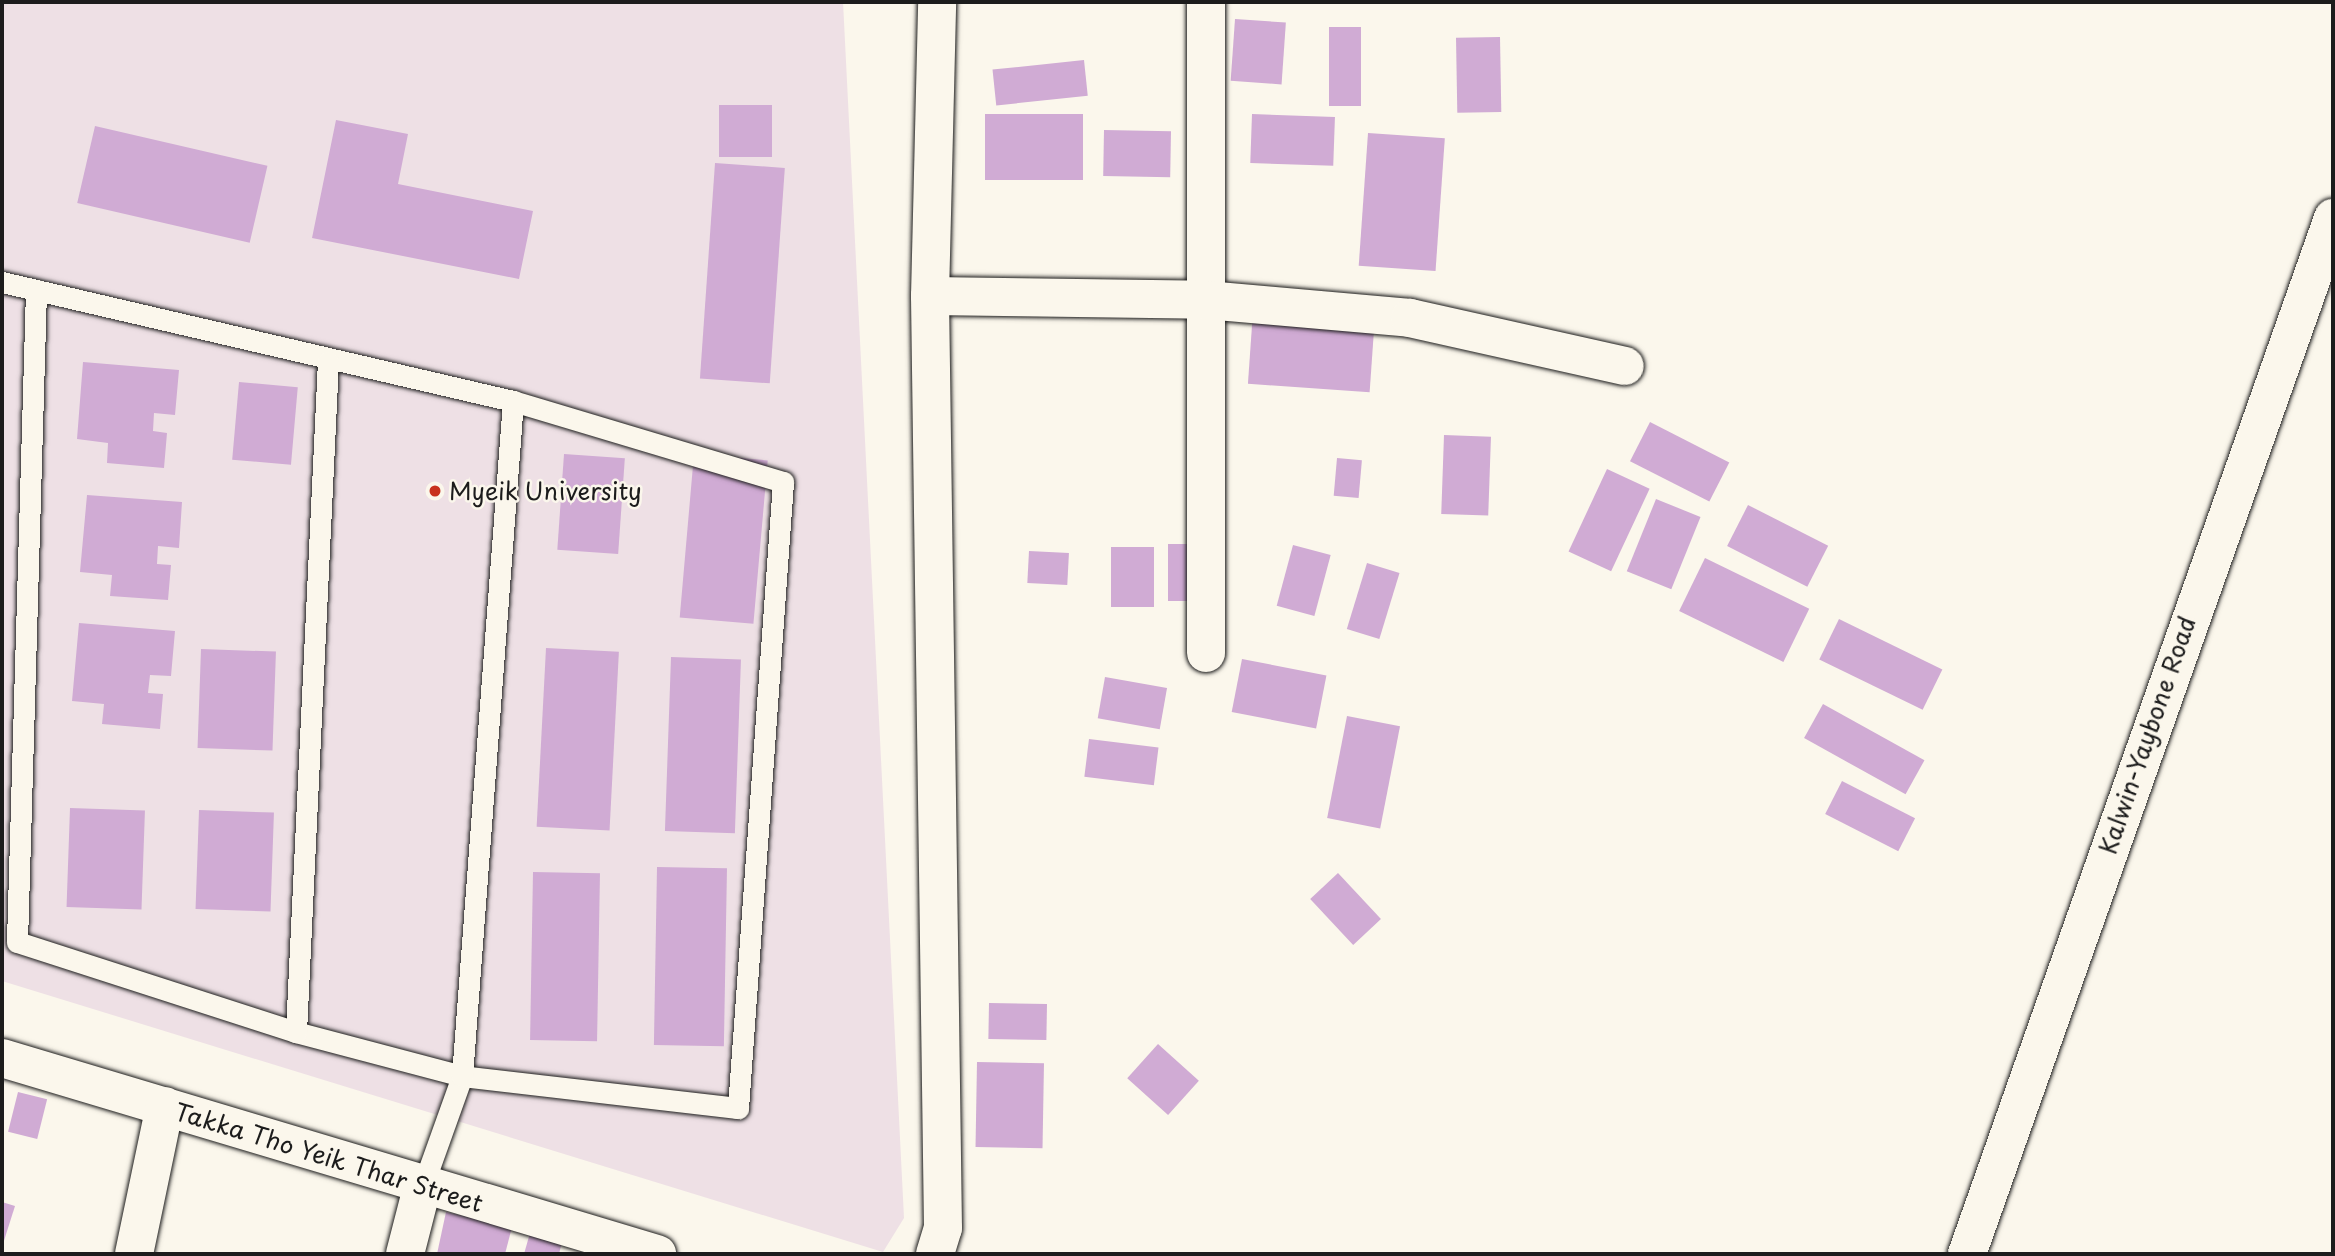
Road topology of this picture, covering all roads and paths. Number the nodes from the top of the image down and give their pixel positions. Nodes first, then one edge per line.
1 (937, 2) edge
2 (1206, 2) edge
3 (2333, 218) edge
4 (2, 282) edge
5 (36, 290) junction
6 (930, 296) junction
7 (1206, 300) junction
8 (328, 362) junction
9 (1625, 366) dead end
10 (513, 401) junction
11 (1206, 653) dead end
12 (296, 1032) junction
13 (2, 1058) edge
14 (462, 1076) junction
15 (165, 1106) junction
16 (422, 1188) junction
17 (134, 1254) edge
18 (405, 1254) edge
19 (657, 1254) edge
20 (935, 1254) edge
21 (1967, 1254) edge

1 - 6 street
2 - 7 street
3 - 21 street, Kalwin-Yaybone Road
4 - 5 lane
5 - 8 lane
5 - 12 lane
6 - 7 street
6 - 20 street
7 - 9 street
7 - 11 street
8 - 10 lane
8 - 12 lane
10 - 14 lane
10 - 14 lane
12 - 14 lane
13 - 15 street, Takka Tho Yeik Thar Street
14 - 16 lane
15 - 16 street, Takka Tho Yeik Thar Street
15 - 17 street
16 - 18 street
16 - 19 street, Takka Tho Yeik Thar Street

